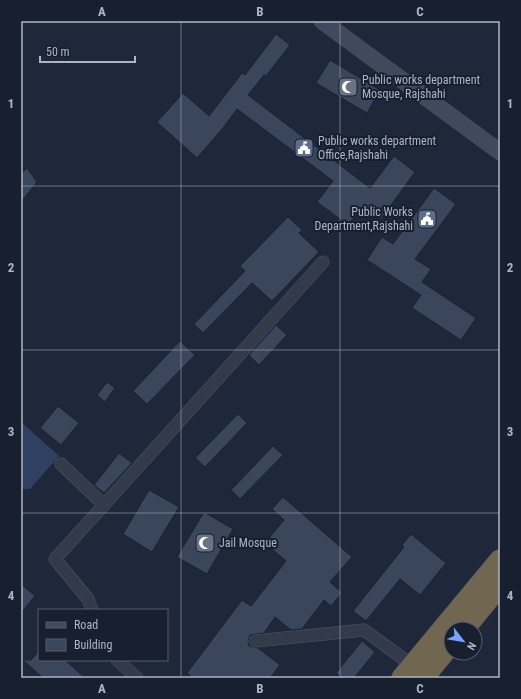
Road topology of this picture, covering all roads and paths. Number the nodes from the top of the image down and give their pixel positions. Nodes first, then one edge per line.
1 (322, 21) edge
2 (500, 152) edge
3 (323, 262) dead end
4 (61, 464) dead end
5 (104, 505) junction
6 (500, 560) edge
7 (500, 586) edge
8 (92, 609) edge
9 (471, 621) edge
10 (255, 641) dead end
11 (443, 650) edge
12 (118, 661) edge
13 (412, 674) edge
14 (137, 678) edge

1 - 2 street
3 - 5 street
4 - 5 street
5 - 8 street
6 - 13 highway
7 - 9 highway
10 - 13 street
11 - 13 highway
12 - 14 street

